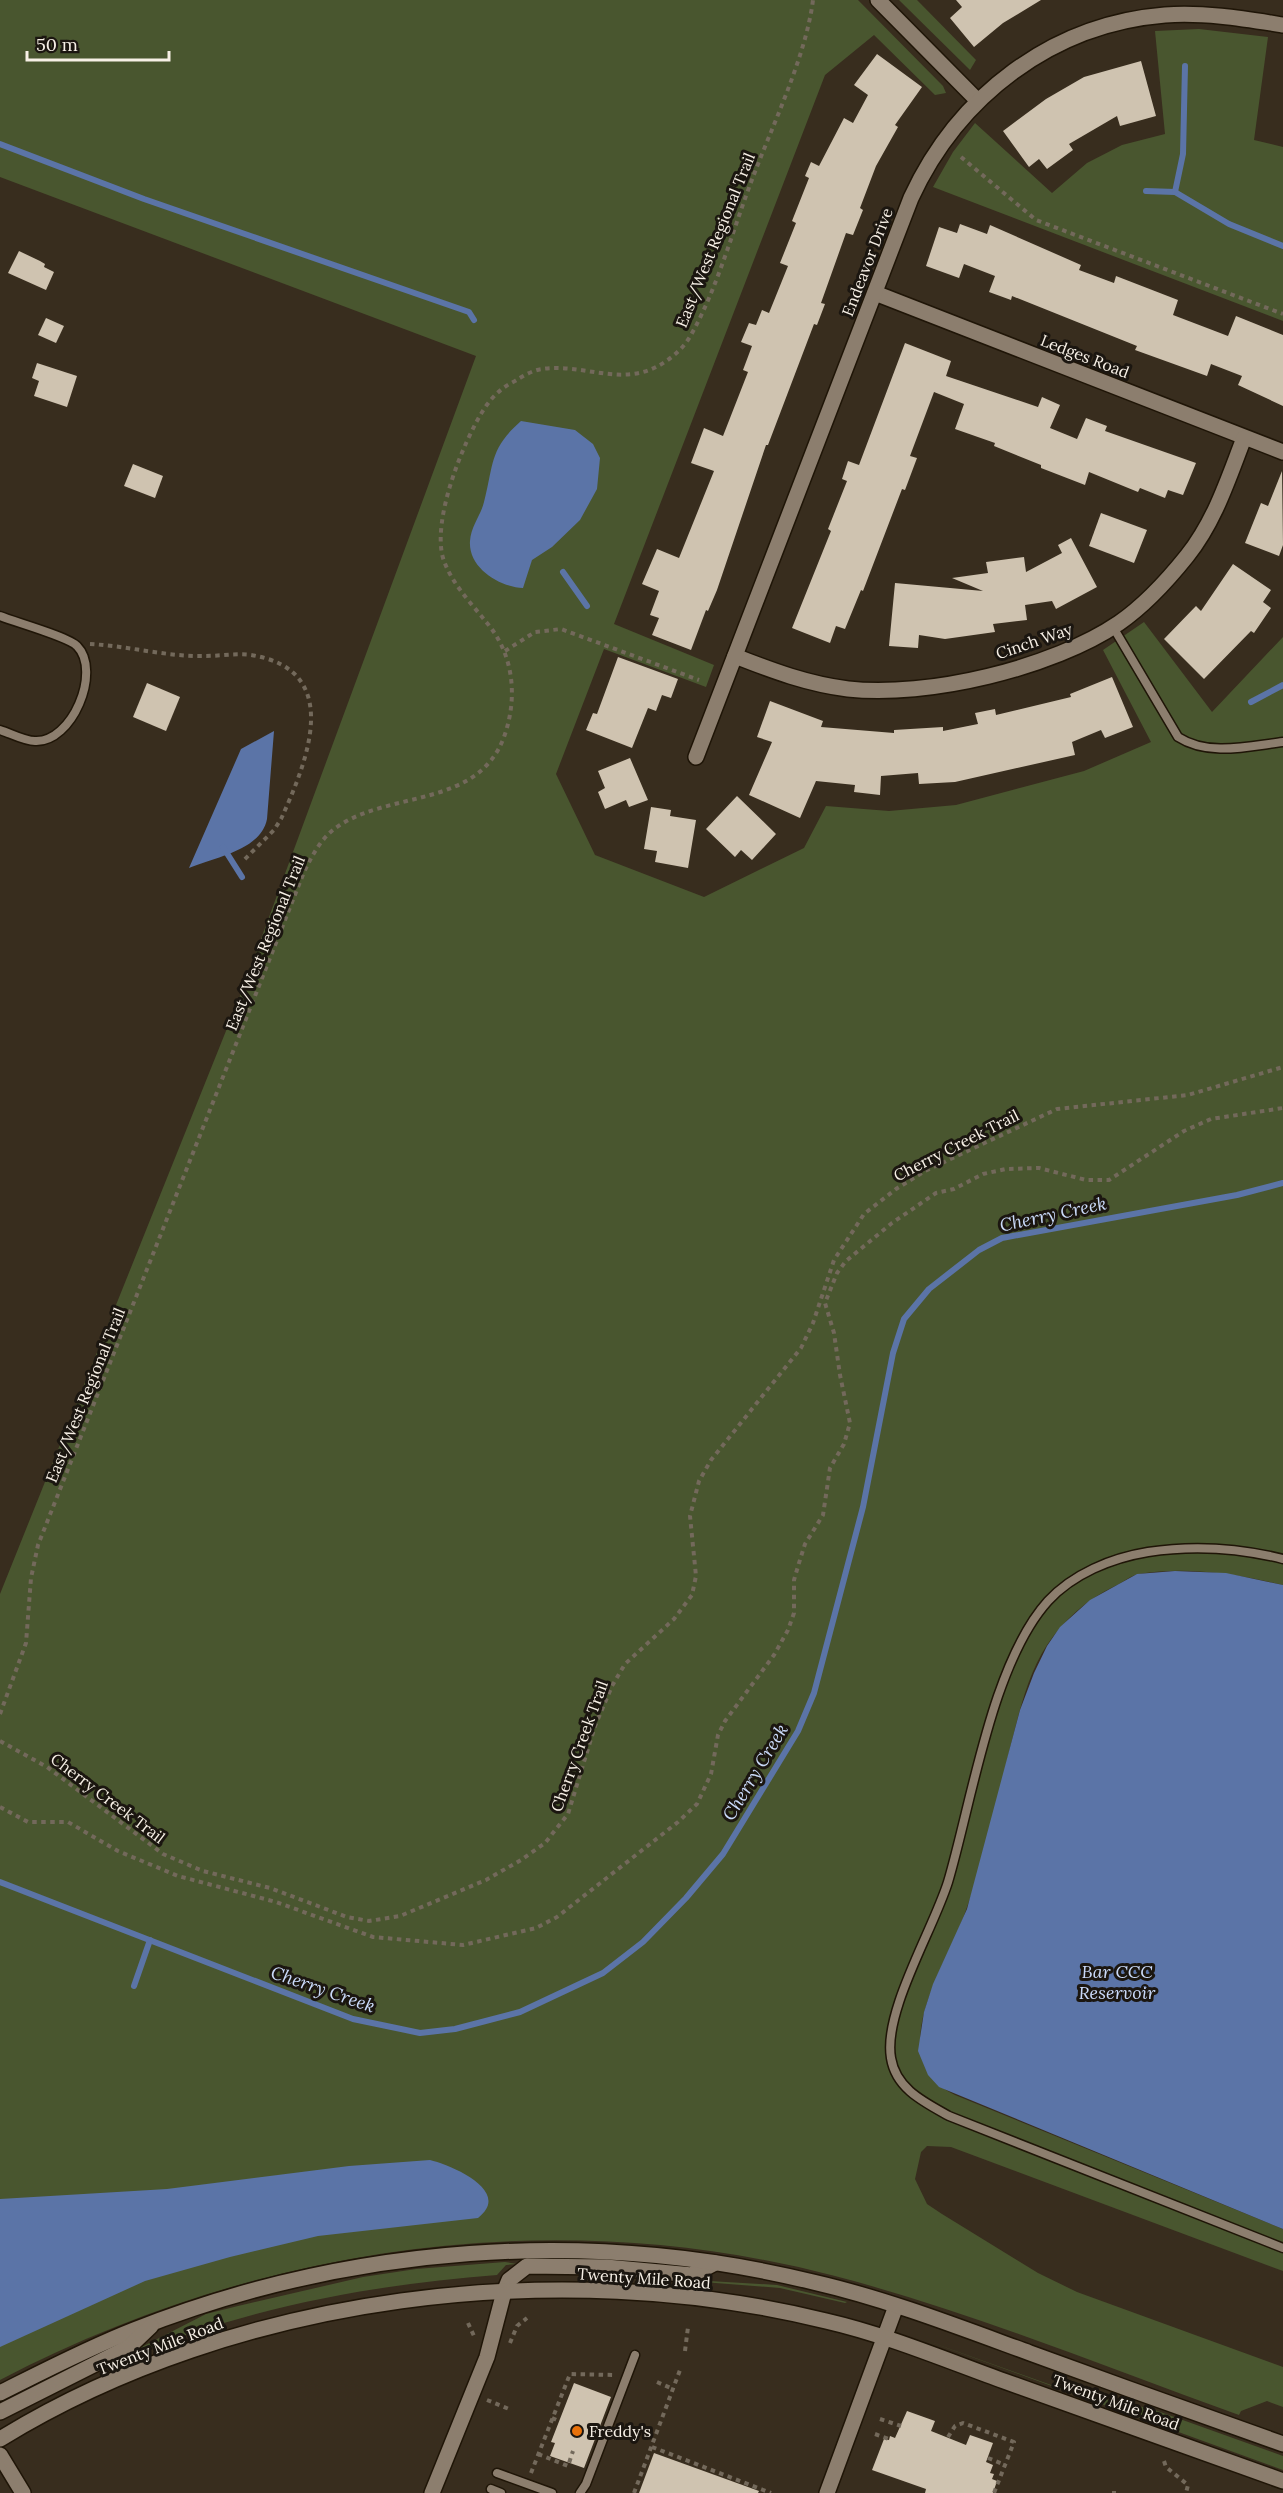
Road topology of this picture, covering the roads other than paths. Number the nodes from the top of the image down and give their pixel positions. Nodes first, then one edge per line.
1 (878, 0) edge
2 (1283, 25) edge
3 (977, 100) junction
4 (875, 293) junction
5 (1244, 438) junction
6 (1283, 452) edge
7 (0, 616) edge
8 (1113, 627) junction
9 (735, 656) junction
10 (0, 730) edge
11 (1283, 742) edge
12 (696, 757) dead end
13 (1283, 1559) edge
14 (1283, 2248) edge
15 (715, 2263) junction
16 (504, 2292) junction
17 (896, 2306) junction
18 (156, 2322) junction
19 (885, 2339) junction
20 (635, 2355) dead end
21 (0, 2393) edge
22 (0, 2412) edge
23 (0, 2439) edge
24 (1283, 2444) edge
25 (0, 2455) edge
26 (497, 2473) dead end
27 (1283, 2481) edge
28 (491, 2489) dead end
29 (583, 2490) edge
30 (23, 2493) edge
31 (432, 2493) edge
32 (501, 2493) edge
33 (552, 2493) edge
34 (828, 2493) edge

1 - 3 main road
2 - 3 main road, Endeavor Drive
3 - 4 main road, Endeavor Drive
4 - 5 main road, Ledges Road
4 - 9 main road, Endeavor Drive
5 - 6 main road, Ledges Road
5 - 8 main road, Cinch Way
7 - 10 lane
8 - 9 main road, Cinch Way
8 - 11 lane
9 - 12 main road, Endeavor Drive
13 - 14 lane
15 - 16 main road
15 - 17 main road, Twenty Mile Road
15 - 18 main road, Twenty Mile Road
16 - 19 main road, Twenty Mile Road
16 - 23 main road, Twenty Mile Road
16 - 31 main road
17 - 19 main road
17 - 24 main road, Twenty Mile Road
18 - 21 main road, Twenty Mile Road
18 - 22 main road
19 - 27 main road, Twenty Mile Road
19 - 34 main road
20 - 29 lane
25 - 30 main road
26 - 33 lane
28 - 32 lane

